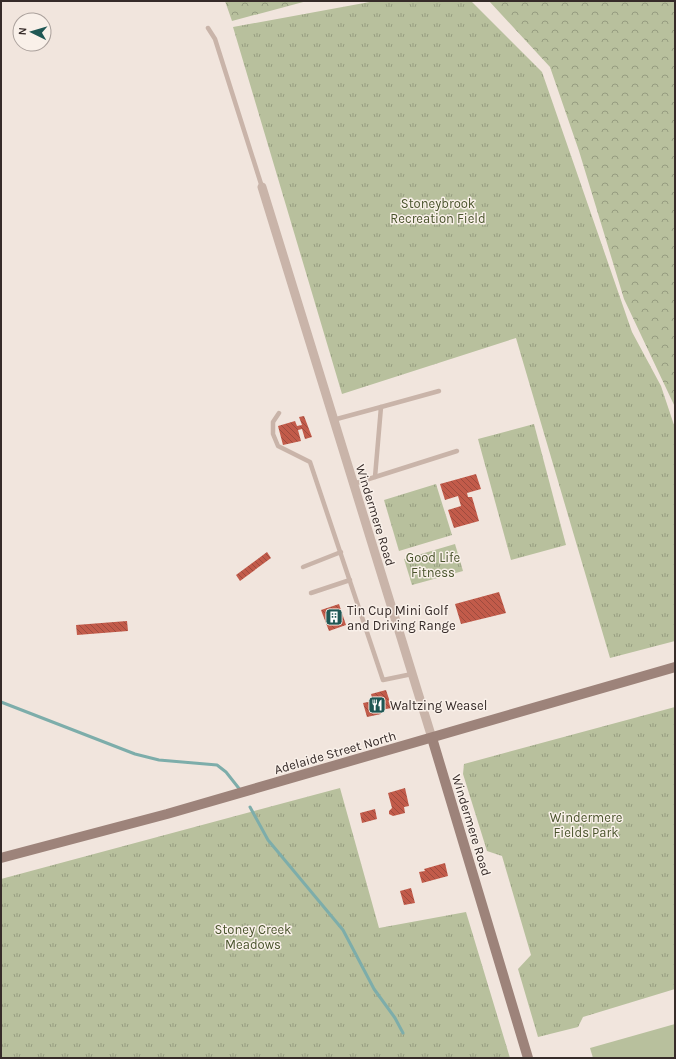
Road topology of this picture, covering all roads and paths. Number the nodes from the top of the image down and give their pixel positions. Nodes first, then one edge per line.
1 (208, 28) dead end
2 (262, 187) joint
3 (439, 391) dead end
4 (381, 406) junction
5 (279, 413) dead end
6 (333, 420) junction
7 (457, 451) dead end
8 (375, 477) junction
9 (353, 484) junction
10 (341, 552) junction
11 (303, 567) dead end
12 (350, 580) junction
13 (311, 593) dead end
14 (675, 667) edge
15 (412, 674) junction
16 (432, 738) junction
17 (1, 858) edge
18 (528, 1058) edge

1 - 2 lane
2 - 6 street, Windermere Road
3 - 4 lane
4 - 6 lane
4 - 8 lane
5 - 10 lane
6 - 9 street, Windermere Road
7 - 8 lane
8 - 9 lane
9 - 15 street, Windermere Road
10 - 11 lane
10 - 12 lane
12 - 13 lane
12 - 15 lane
14 - 16 main road, Adelaide Street North
15 - 16 street, Windermere Road
16 - 17 main road, Adelaide Street North
16 - 18 main road, Windermere Road

